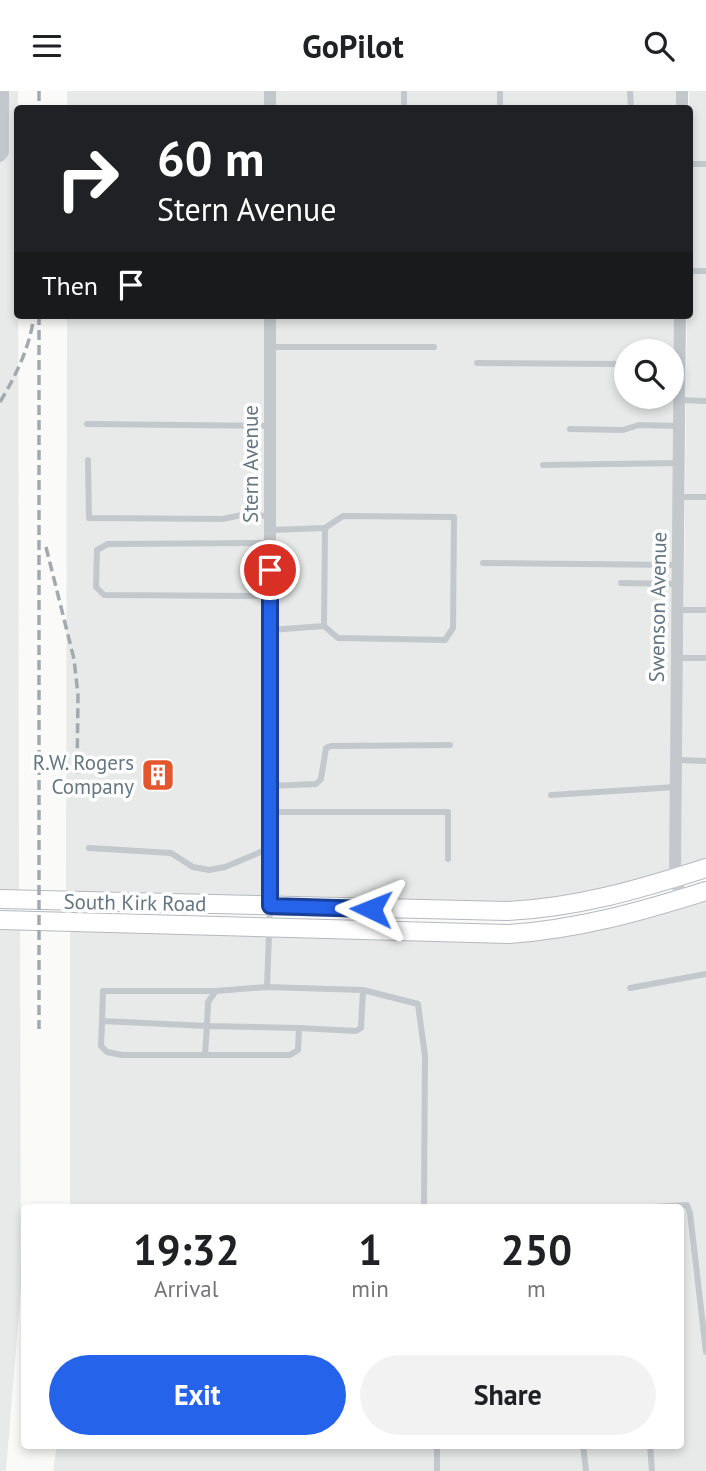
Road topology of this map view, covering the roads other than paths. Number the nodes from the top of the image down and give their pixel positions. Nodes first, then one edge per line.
1 (3, 91) edge
2 (1, 134) edge
3 (0, 156) edge
4 (270, 319) edge
5 (680, 319) edge
6 (678, 339) edge
7 (270, 347) junction
8 (434, 347) dead end
9 (477, 363) dead end
10 (614, 364) edge
11 (684, 400) edge
12 (706, 401) edge
13 (679, 409) edge
14 (87, 424) dead end
15 (270, 426) junction
16 (679, 426) junction
17 (570, 429) dead end
18 (88, 460) dead end
19 (679, 463) junction
20 (543, 465) dead end
21 (679, 497) junction
22 (706, 497) edge
23 (270, 516) junction
24 (326, 528) junction
25 (270, 530) junction
26 (270, 543) junction
27 (483, 563) dead end
28 (678, 565) junction
29 (621, 583) dead end
30 (678, 584) junction
31 (270, 596) junction
32 (678, 610) junction
33 (706, 610) edge
34 (324, 627) junction
35 (270, 630) junction
36 (677, 658) junction
37 (706, 658) edge
38 (450, 745) dead end
39 (676, 760) junction
40 (706, 761) edge
41 (270, 786) junction
42 (676, 787) junction
43 (551, 795) dead end
44 (270, 812) junction
45 (89, 848) dead end
46 (270, 848) junction
47 (448, 859) dead end
48 (706, 868) edge
49 (675, 878) junction
50 (706, 891) edge
51 (0, 899) edge
52 (682, 899) junction
53 (270, 906) junction
54 (0, 920) edge
55 (269, 928) junction
56 (706, 974) edge
57 (267, 987) junction
58 (630, 988) dead end
59 (216, 991) junction
60 (363, 991) junction
61 (102, 1021) junction
62 (207, 1026) junction
63 (299, 1028) junction
64 (205, 1055) junction
65 (424, 1204) edge
66 (684, 1205) edge
67 (706, 1352) edge
68 (437, 1449) edge
69 (583, 1449) edge
70 (650, 1449) edge
71 (437, 1471) edge
72 (586, 1471) edge
73 (652, 1471) edge

1 - 2 street
2 - 3 street
4 - 7 street, Stern Avenue
5 - 6 street, Swenson Avenue
7 - 8 lane
7 - 15 street, Stern Avenue
9 - 10 lane
11 - 12 lane
13 - 16 street, Swenson Avenue
14 - 15 lane
15 - 23 street, Stern Avenue
16 - 17 lane
16 - 19 street, Swenson Avenue
18 - 23 lane
19 - 20 lane
19 - 21 street, Swenson Avenue
21 - 22 lane
21 - 28 street, Swenson Avenue
23 - 25 street, Stern Avenue
24 - 25 lane
24 - 34 lane
24 - 34 lane
25 - 26 street, Stern Avenue
26 - 31 street, Stern Avenue
26 - 31 lane
27 - 28 lane
28 - 30 street, Swenson Avenue
29 - 30 lane
30 - 32 street, Swenson Avenue
31 - 35 street, Stern Avenue
32 - 33 lane
32 - 36 street, Swenson Avenue
34 - 35 lane
35 - 41 street, Stern Avenue
36 - 37 lane
36 - 39 street, Swenson Avenue
38 - 41 lane
39 - 40 lane
39 - 42 street, Swenson Avenue
41 - 44 street, Stern Avenue
42 - 43 lane
42 - 49 street, Swenson Avenue
44 - 46 street, Stern Avenue
44 - 47 lane
45 - 46 lane
46 - 53 street, Stern Avenue
48 - 49 main road, South Kirk Road
49 - 52 street, Swenson Avenue
49 - 53 main road, South Kirk Road
50 - 52 main road, South Kirk Road
51 - 53 main road, South Kirk Road
52 - 55 main road, South Kirk Road
53 - 55 lane
54 - 55 main road, South Kirk Road
55 - 57 lane
56 - 58 lane
57 - 59 lane
57 - 60 lane
59 - 61 lane
59 - 62 lane
60 - 63 lane
60 - 65 lane
61 - 62 lane
61 - 64 lane
62 - 63 lane
62 - 64 lane
63 - 64 lane
66 - 67 lane
68 - 71 lane
69 - 72 lane
70 - 73 lane

